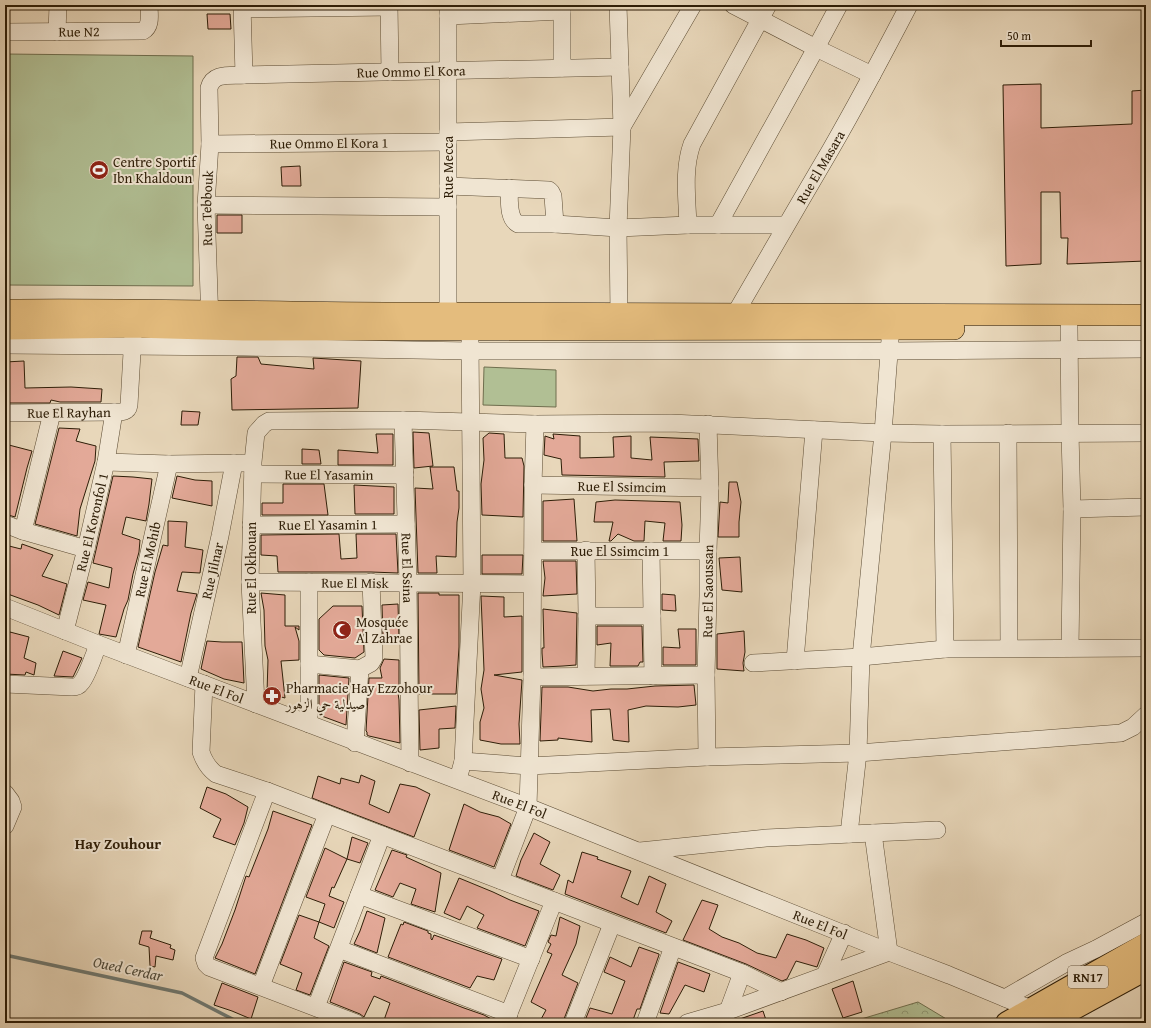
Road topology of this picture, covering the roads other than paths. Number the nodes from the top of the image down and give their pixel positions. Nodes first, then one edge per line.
1 (58, 5) edge
2 (150, 5) edge
3 (618, 5) edge
4 (693, 5) edge
5 (733, 5) edge
6 (839, 5) edge
7 (909, 5) edge
8 (389, 6) edge
9 (242, 7) edge
10 (562, 8) edge
11 (448, 11) edge
12 (764, 12) edge
13 (5, 32) edge
14 (57, 32) junction
15 (816, 48) junction
16 (620, 67) junction
17 (562, 68) junction
18 (448, 71) junction
19 (390, 72) junction
20 (244, 75) junction
21 (872, 75) junction
22 (209, 88) joint
23 (622, 127) junction
24 (448, 137) junction
25 (210, 144) junction
26 (448, 186) junction
27 (509, 188) junction
28 (206, 205) junction
29 (448, 207) junction
30 (555, 224) junction
31 (786, 224) junction
32 (688, 225) junction
33 (718, 225) junction
34 (618, 228) junction
35 (5, 310) edge
36 (619, 314) junction
37 (1146, 315) edge
38 (210, 320) junction
39 (458, 321) junction
40 (734, 321) junction
41 (134, 328) junction
42 (1069, 328) junction
43 (5, 329) edge
44 (1146, 329) edge
45 (891, 330) junction
46 (244, 338) junction
47 (5, 345) edge
48 (1146, 349) edge
49 (1070, 350) junction
50 (471, 351) junction
51 (890, 351) junction
52 (114, 412) junction
53 (5, 413) edge
54 (52, 413) junction
55 (403, 420) junction
56 (470, 422) junction
57 (535, 424) junction
58 (708, 424) junction
59 (814, 430) junction
60 (883, 433) junction
61 (1008, 433) junction
62 (1070, 433) junction
63 (1146, 433) edge
64 (942, 434) junction
65 (106, 462) junction
66 (234, 463) junction
67 (169, 464) junction
68 (253, 468) junction
69 (405, 475) junction
70 (533, 485) junction
71 (710, 488) junction
72 (1146, 507) edge
73 (1072, 509) junction
74 (5, 524) edge
75 (406, 524) junction
76 (251, 525) junction
77 (24, 531) junction
78 (86, 549) junction
79 (586, 550) junction
80 (651, 550) junction
81 (533, 551) junction
82 (708, 551) junction
83 (250, 582) junction
84 (309, 582) junction
85 (371, 582) junction
86 (408, 583) junction
87 (472, 583) junction
88 (532, 584) junction
89 (5, 607) edge
90 (587, 616) junction
91 (652, 616) junction
92 (65, 631) junction
93 (98, 644) junction
94 (1009, 648) junction
95 (1070, 648) junction
96 (1146, 648) edge
97 (945, 649) junction
98 (126, 655) junction
99 (861, 657) junction
100 (795, 661) junction
101 (753, 663) dead end
102 (309, 664) junction
103 (360, 669) junction
104 (706, 675) junction
105 (586, 676) junction
106 (653, 676) junction
107 (532, 677) junction
108 (188, 678) junction
109 (5, 684) edge
110 (204, 684) junction
111 (256, 704) junction
112 (1146, 715) edge
113 (309, 724) junction
114 (355, 743) junction
115 (858, 753) junction
116 (707, 757) junction
117 (462, 762) junction
118 (410, 763) junction
119 (529, 766) junction
120 (458, 781) junction
121 (267, 791) junction
122 (5, 793) edge
123 (528, 808) junction
124 (328, 814) junction
125 (5, 826) edge
126 (937, 830) dead end
127 (873, 833) junction
128 (849, 834) junction
129 (382, 835) junction
130 (636, 851) junction
131 (500, 880) junction
132 (359, 895) junction
133 (554, 901) junction
134 (1146, 922) edge
135 (612, 924) junction
136 (844, 933) junction
137 (1146, 944) edge
138 (672, 947) junction
139 (338, 949) junction
140 (889, 952) junction
141 (531, 959) junction
142 (1146, 969) edge
143 (742, 974) junction
144 (825, 975) junction
145 (261, 986) junction
146 (781, 992) junction
147 (1006, 998) junction
148 (316, 1008) junction
149 (1030, 1009) junction
150 (728, 1011) junction
151 (507, 1019) edge
152 (1050, 1022) edge
153 (356, 1023) edge
154 (573, 1023) edge
155 (645, 1023) edge
156 (687, 1023) edge
157 (1007, 1023) edge

1 - 14 street
2 - 14 street, Rue N2
3 - 16 street
4 - 23 street
5 - 12 street
6 - 15 street
7 - 21 street, Rue El Masara
8 - 9 street
8 - 19 street
9 - 20 street
10 - 11 street
10 - 17 street
11 - 18 street, Rue Mecca
12 - 15 street
12 - 32 street
13 - 14 street, Rue N2
15 - 21 street
15 - 33 street
16 - 17 street, Rue Ommo El Kora
16 - 23 street
17 - 18 street, Rue Ommo El Kora
18 - 19 street, Rue Ommo El Kora
18 - 24 street, Rue Mecca
19 - 20 street, Rue Ommo El Kora
20 - 22 street, Rue Ommo El Kora
21 - 31 street, Rue El Masara
22 - 25 street, Rue Tebbouk
23 - 24 street, Rue Ommo El Kora 1
23 - 34 street
24 - 25 street, Rue Ommo El Kora 1
24 - 26 street, Rue Mecca
25 - 28 street, Rue Tebbouk
26 - 27 street
26 - 29 street, Rue Mecca
27 - 30 street
27 - 30 street
28 - 29 street
28 - 38 street, Rue Tebbouk
29 - 39 street, Rue Mecca
30 - 34 street
31 - 33 street
31 - 40 street, Rue El Masara
32 - 33 street
32 - 34 street
34 - 36 street
35 - 41 main road
36 - 39 main road
36 - 40 main road
37 - 40 main road
38 - 39 main road
38 - 41 main road
38 - 46 main road
39 - 40 main road
39 - 46 main road
39 - 50 street, Rue Mecca
40 - 45 main road
41 - 43 main road
41 - 46 street
41 - 47 street
41 - 52 street, Rue El Rayhan
42 - 44 main road
42 - 45 main road
42 - 49 street
45 - 51 street
46 - 50 street
48 - 49 street
49 - 51 street
49 - 62 street
50 - 51 street
50 - 56 street, Rue Mecca
51 - 60 street
52 - 54 street, Rue El Rayhan
52 - 65 street, Rue El Koronfol 1
53 - 54 street, Rue El Rayhan
54 - 77 street
55 - 56 street
55 - 68 street, Rue El Okhouan
55 - 69 street, Rue El Ssina
56 - 57 street
56 - 87 street, Rue Mecca
57 - 58 street
57 - 70 street
58 - 59 street
58 - 71 street, Rue El Saoussan
59 - 60 street
59 - 100 street
60 - 64 street
60 - 99 street
61 - 62 street
61 - 64 street
61 - 94 street
62 - 63 street
62 - 73 street
64 - 97 street
65 - 67 street, Rue El Yasamin
65 - 78 street, Rue El Koronfol 1
66 - 67 street, Rue El Yasamin
66 - 68 street, Rue El Yasamin
66 - 108 street, Rue Jilnar
67 - 98 street, Rue El Mohib
68 - 69 street, Rue El Yasamin
68 - 76 street, Rue El Okhouan
69 - 75 street, Rue El Ssina
70 - 71 street, Rue El Ssimcim
70 - 81 street
71 - 82 street, Rue El Saoussan
72 - 73 street
73 - 95 street
74 - 77 street
75 - 76 street, Rue El Yasamin 1
75 - 86 street, Rue El Ssina
76 - 83 street, Rue El Okhouan
77 - 78 street
78 - 92 street, Rue El Koronfol 1
79 - 80 street, Rue El Ssimcim 1
79 - 81 street, Rue El Ssimcim 1
79 - 90 street
80 - 82 street, Rue El Ssimcim 1
80 - 91 street
81 - 88 street
82 - 104 street, Rue El Saoussan
83 - 84 street, Rue El Misk
83 - 111 street, Rue El Okhouan
84 - 85 street, Rue El Misk
84 - 102 street
85 - 86 street, Rue El Misk
85 - 103 street
86 - 87 street, Rue El Misk
86 - 118 street, Rue El Ssina
87 - 88 street, Rue El Misk
87 - 117 street, Rue Mecca
88 - 107 street
89 - 92 street, Rue El Fol
90 - 91 street
90 - 105 street
91 - 106 street
92 - 93 street, Rue El Fol
93 - 98 street, Rue El Fol
93 - 109 street
94 - 95 street
94 - 97 street
95 - 96 street
97 - 99 street
98 - 108 street, Rue El Fol
99 - 100 street
99 - 115 street
100 - 101 street
102 - 103 street
102 - 113 street
103 - 114 street
104 - 106 street
104 - 116 street, Rue El Saoussan
105 - 106 street
105 - 107 street
107 - 119 street
108 - 110 street, Rue El Fol
110 - 111 street, Rue El Fol
110 - 121 street
111 - 113 street, Rue El Fol
112 - 115 street
113 - 114 street, Rue El Fol
114 - 118 street, Rue El Fol
115 - 116 street
115 - 128 street
116 - 119 street
117 - 119 street
117 - 120 street, Rue Mecca
118 - 120 street, Rue El Fol
119 - 123 street
120 - 123 street, Rue El Fol
121 - 124 street
121 - 145 street
122 - 125 street
123 - 130 street, Rue El Fol
123 - 131 street
124 - 129 street
124 - 145 street
126 - 127 street
127 - 128 street
127 - 140 street
128 - 130 street
129 - 131 street
129 - 132 street
130 - 136 street, Rue El Fol
131 - 133 street
132 - 139 street
132 - 141 street
133 - 135 street
133 - 141 street
134 - 147 street
135 - 138 street
135 - 154 street
136 - 140 street, Rue El Fol
136 - 144 street
137 - 149 highway, RN17
138 - 143 street
138 - 155 street
139 - 148 street
139 - 151 street
140 - 144 street
140 - 147 street, Rue El Fol
141 - 151 street
142 - 152 highway, RN17
143 - 146 street
143 - 150 street
144 - 146 street
145 - 148 street
146 - 150 street
147 - 149 street, Rue El Fol
148 - 153 street
149 - 157 highway, RN17
150 - 156 street

